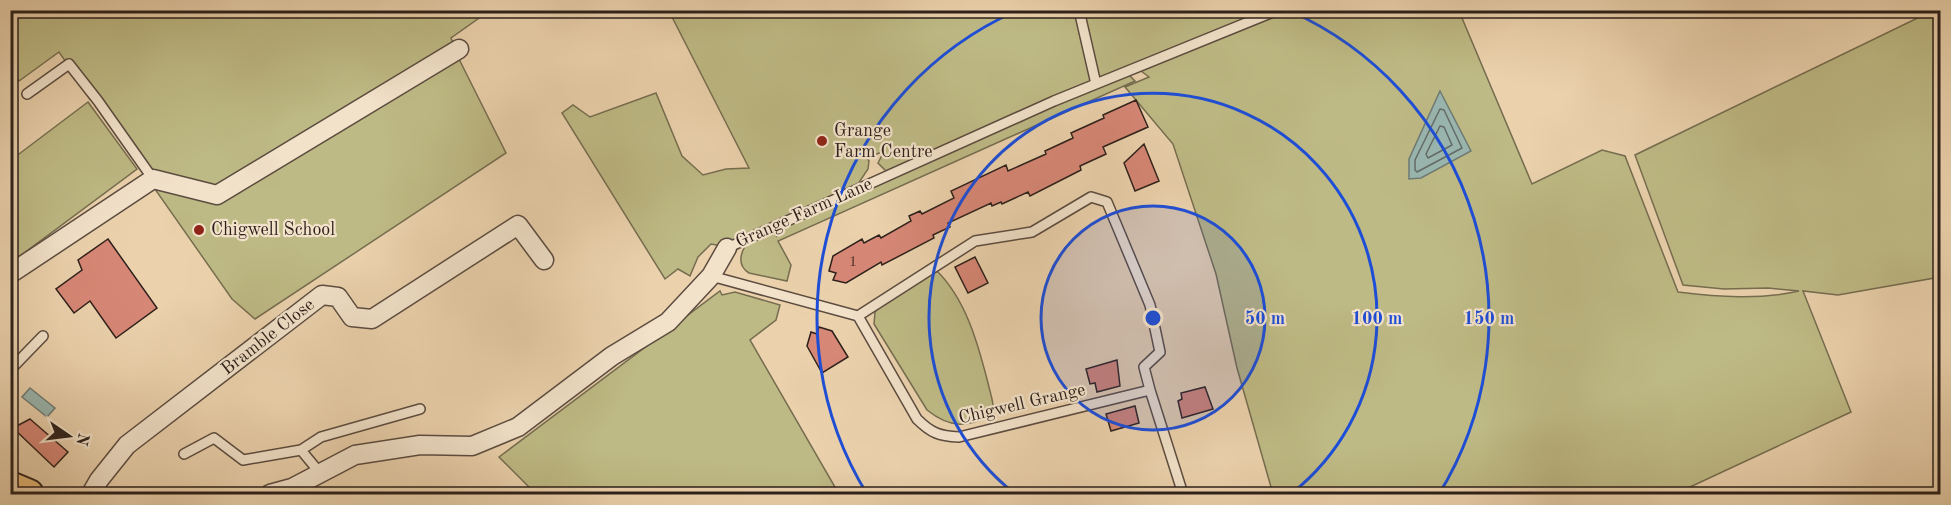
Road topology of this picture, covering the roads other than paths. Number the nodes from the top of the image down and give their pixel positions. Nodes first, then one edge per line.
1 (1079, 10) edge
2 (1278, 10) edge
3 (459, 49) dead end
4 (1096, 84) junction
5 (27, 94) dead end
6 (153, 178) junction
7 (727, 248) joint
8 (544, 260) dead end
9 (13, 268) edge
10 (711, 276) junction
11 (858, 315) junction
12 (44, 336) dead end
13 (10, 370) edge
14 (1150, 390) junction
15 (420, 409) dead end
16 (301, 450) junction
17 (184, 454) dead end
18 (320, 473) junction
19 (10, 486) edge
20 (29, 495) edge
21 (91, 495) edge
22 (270, 495) edge
23 (1183, 495) edge

1 - 4 lane
2 - 4 lane, Grange Farm Lane
3 - 6 street
4 - 7 lane, Grange Farm Lane
5 - 6 lane
6 - 9 street
7 - 10 street, Grange Farm Lane
8 - 21 street, Bramble Close
10 - 11 lane
10 - 18 street, Grange Farm Lane
11 - 14 lane, Chigwell Grange
11 - 14 lane
12 - 13 lane
14 - 23 lane
15 - 16 lane
16 - 17 lane
16 - 18 lane
18 - 22 street, Grange Farm Lane
19 - 20 main road

